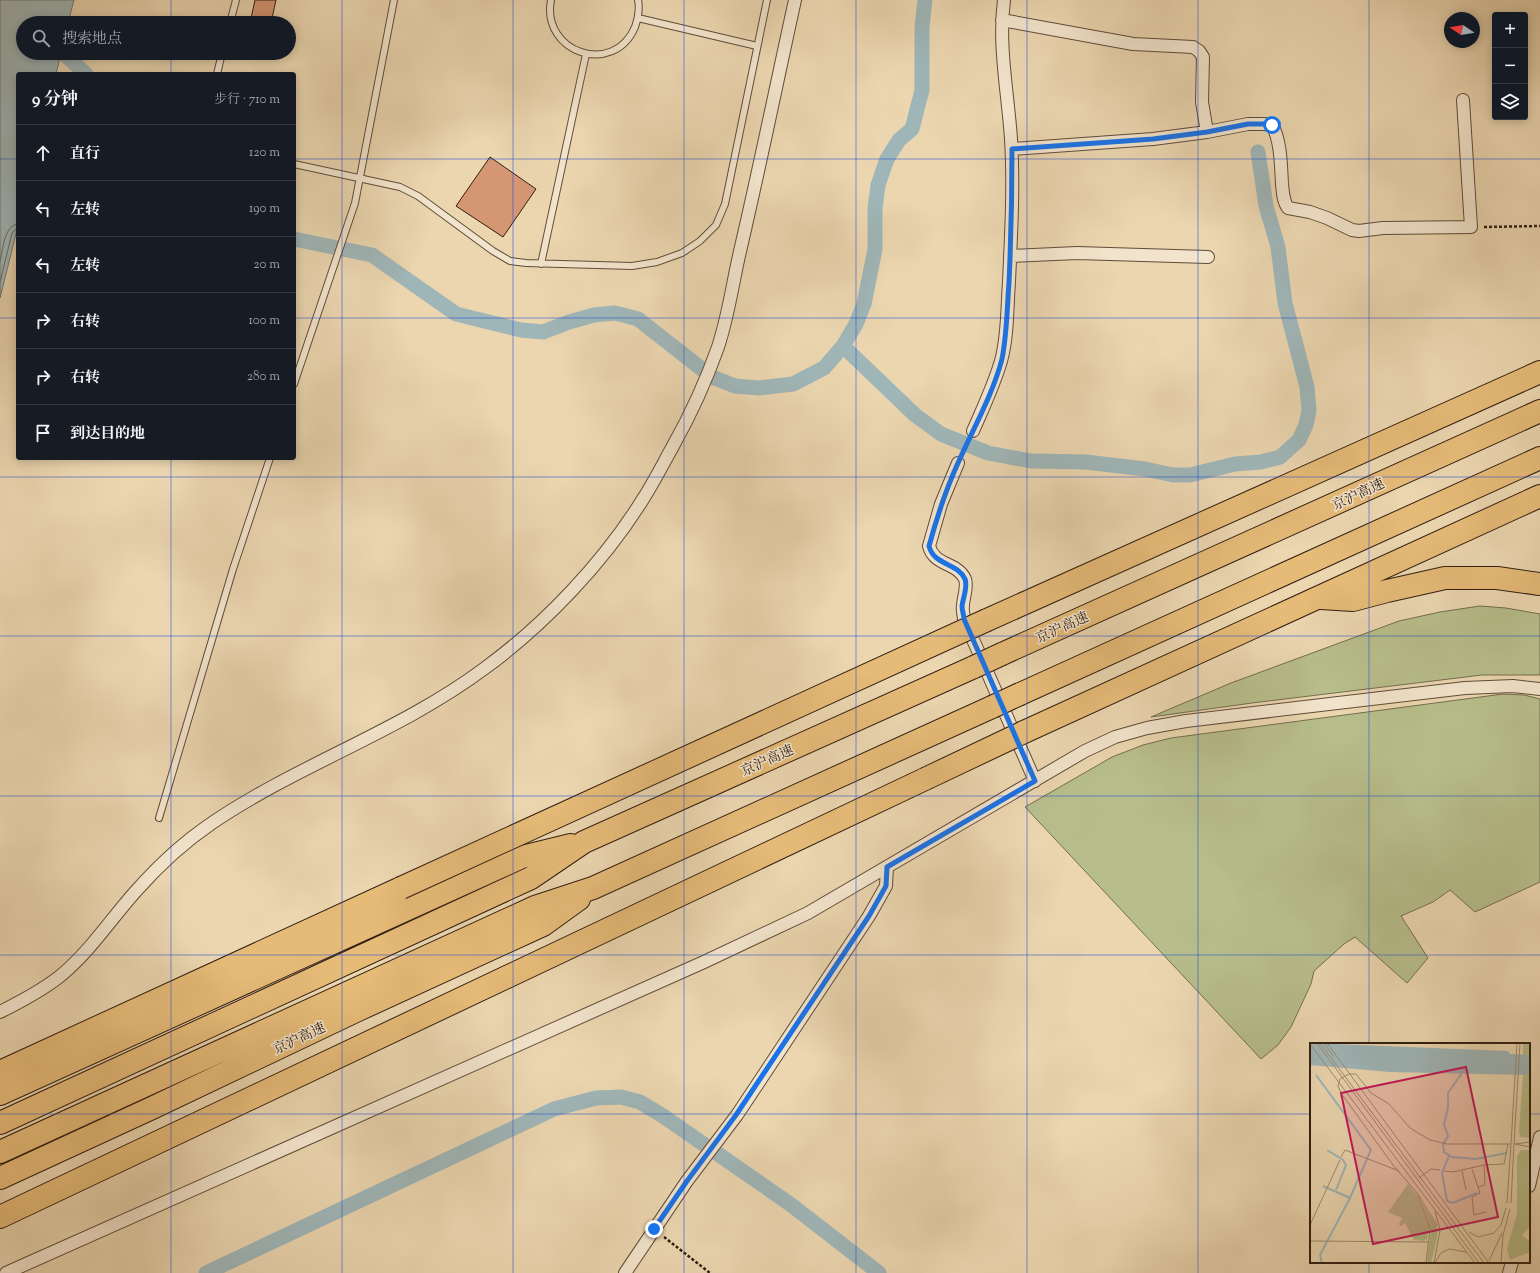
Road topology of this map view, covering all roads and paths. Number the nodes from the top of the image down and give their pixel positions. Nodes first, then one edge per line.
1 (236, 0) edge
2 (394, 0) edge
3 (551, 0) edge
4 (638, 0) edge
5 (767, 0) edge
6 (795, 0) edge
7 (1004, 0) edge
8 (232, 16) edge
9 (638, 18) junction
10 (1002, 20) junction
11 (757, 46) junction
12 (586, 54) junction
13 (220, 60) edge
14 (217, 72) edge
15 (1463, 100) dead end
16 (1207, 132) junction
17 (1012, 149) junction
18 (296, 164) edge
19 (360, 178) junction
20 (1540, 226) edge
21 (1471, 227) junction
22 (1010, 256) junction
23 (1208, 256) dead end
24 (541, 264) junction
25 (1540, 372) edge
26 (296, 378) edge
27 (1540, 411) edge
28 (974, 432) joint
29 (1540, 458) edge
30 (269, 460) edge
31 (958, 463) joint
32 (1540, 496) edge
33 (1540, 584) edge
34 (1318, 598) junction
35 (1540, 689) edge
36 (1035, 781) junction
37 (159, 818) dead end
38 (584, 842) junction
39 (887, 867) junction
40 (593, 888) junction
41 (0, 1012) edge
42 (0, 1072) edge
43 (0, 1094) edge
44 (0, 1123) edge
45 (1540, 1137) edge
46 (0, 1152) edge
47 (0, 1178) edge
48 (1530, 1182) edge
49 (0, 1217) edge
50 (654, 1229) junction
51 (1512, 1263) edge
52 (6, 1273) edge
53 (625, 1273) edge
54 (710, 1273) edge
55 (1509, 1273) edge

1 - 8 lane
2 - 19 lane
3 - 12 lane
4 - 9 lane
5 - 11 lane
6 - 41 street
7 - 10 street
9 - 11 lane
9 - 12 lane
10 - 16 street
10 - 17 street
11 - 24 lane
12 - 24 lane
13 - 14 lane
15 - 21 street
16 - 17 street
16 - 21 street
17 - 22 street
18 - 19 lane
19 - 24 lane
19 - 26 lane
20 - 21 path
22 - 23 street
22 - 28 street
25 - 42 highway, bridge
27 - 38 highway, 京沪高速, bridge
28 - 31 path
29 - 40 highway, 京沪高速, bridge
30 - 37 lane
31 - 36 street
32 - 34 highway
33 - 34 highway
34 - 49 highway, bridge
35 - 36 street
36 - 39 street
38 - 43 highway, 京沪高速
38 - 44 highway, 京沪高速
39 - 50 street
39 - 52 street
40 - 46 highway, 京沪高速
40 - 47 highway, 京沪高速
45 - 48 street
50 - 53 street
50 - 54 path
51 - 55 street

